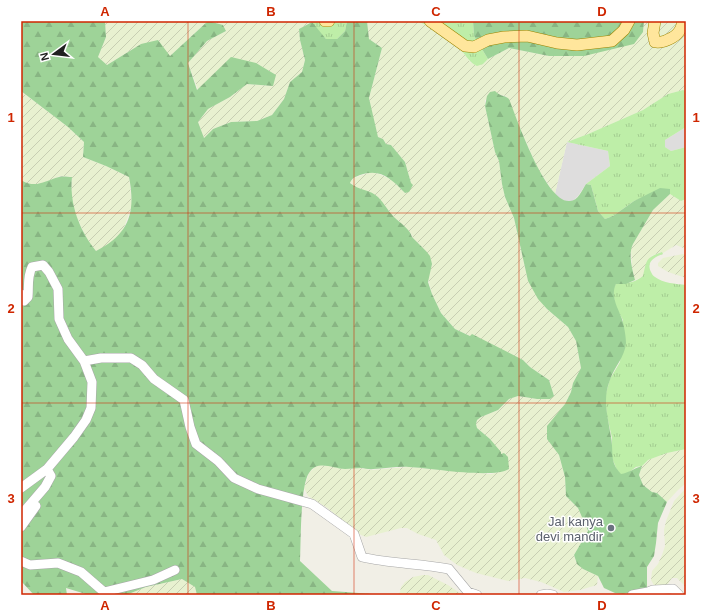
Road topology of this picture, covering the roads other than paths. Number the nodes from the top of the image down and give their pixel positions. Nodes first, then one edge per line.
1 (325, 21) edge
2 (329, 21) edge
3 (430, 21) edge
4 (629, 21) edge
5 (655, 21) edge
6 (683, 21) edge
7 (21, 294) edge
8 (84, 360) junction
9 (47, 469) junction
10 (46, 487) junction
11 (21, 488) edge
12 (21, 515) edge
13 (21, 527) edge
14 (21, 561) edge
15 (175, 570) dead end
16 (477, 595) edge
17 (541, 595) edge
18 (553, 595) edge
19 (632, 595) edge
20 (679, 595) edge

1 - 2 main road
3 - 4 main road
5 - 6 main road
7 - 8 street
8 - 9 street
8 - 16 street
9 - 10 street
9 - 11 street
10 - 12 street
10 - 13 street
14 - 15 street
17 - 18 street
19 - 20 street

